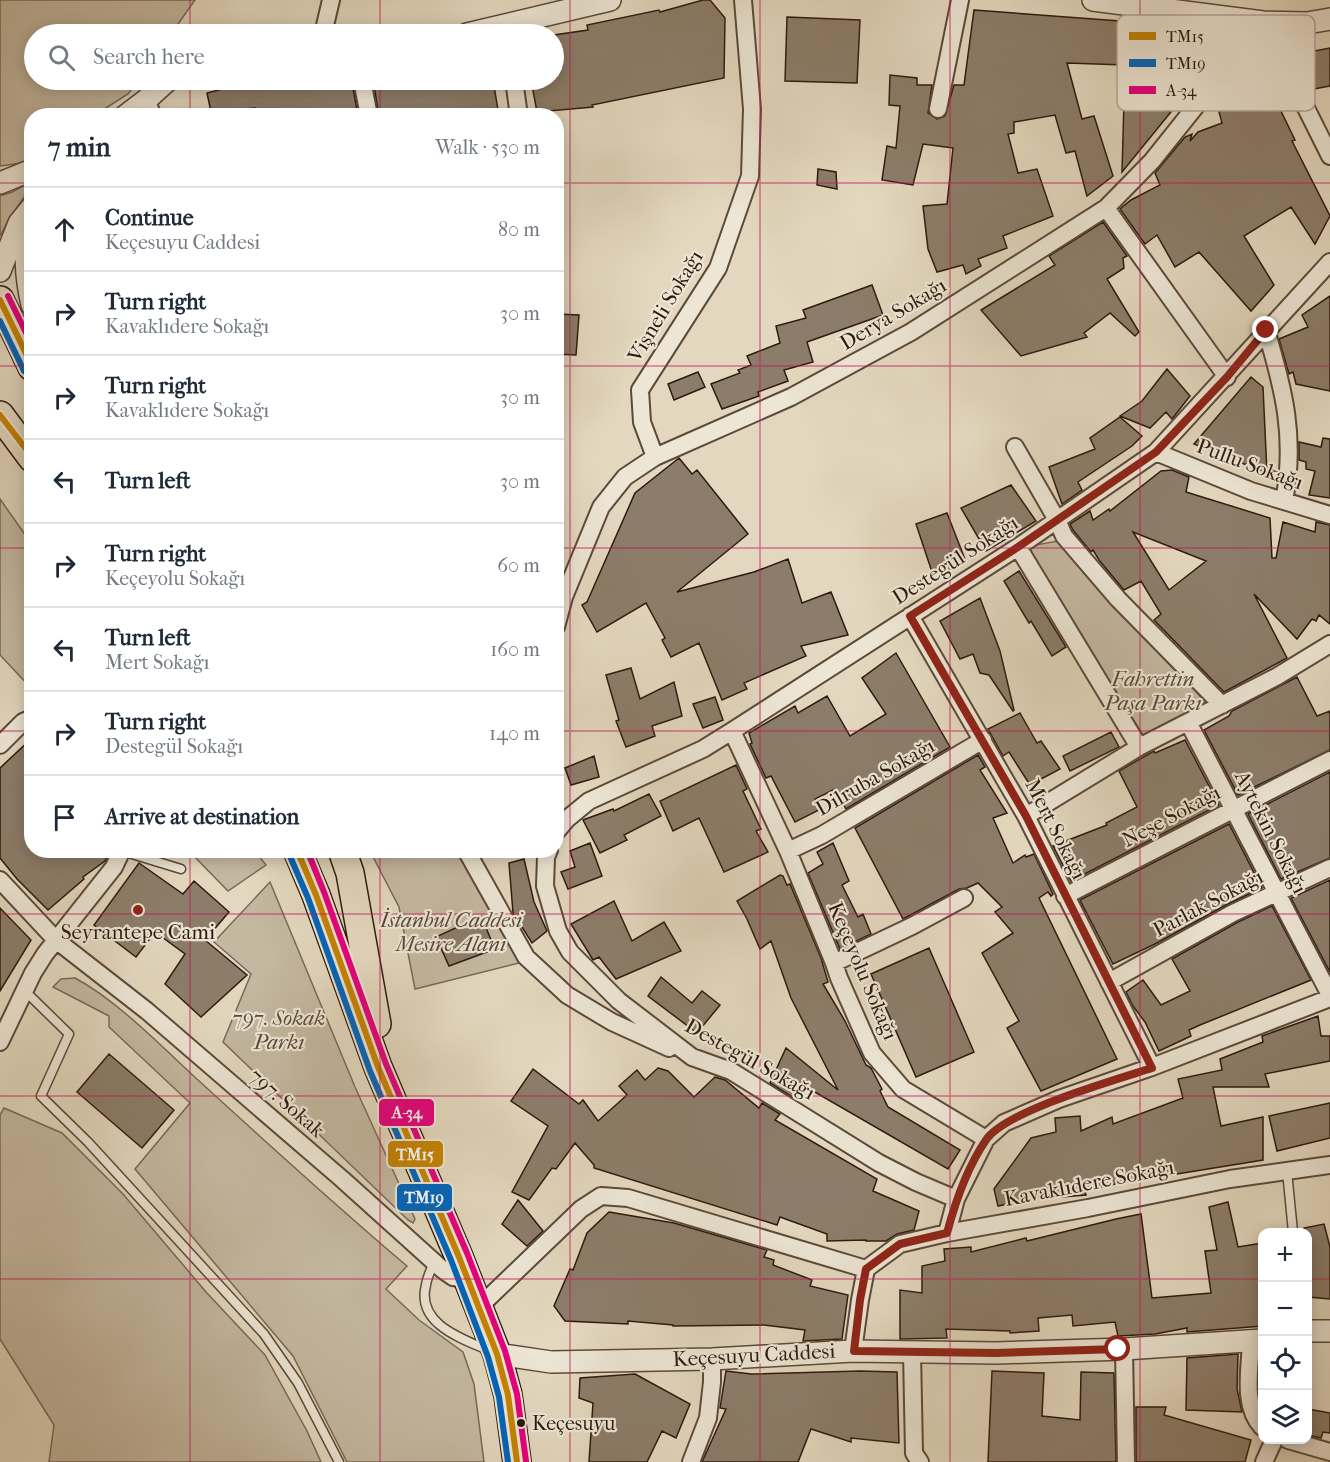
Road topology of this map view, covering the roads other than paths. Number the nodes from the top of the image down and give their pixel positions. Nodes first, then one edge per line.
1 (331, 0) edge
2 (610, 0) edge
3 (743, 0) edge
4 (960, 0) edge
5 (1093, 0) edge
6 (1209, 15) edge
7 (1330, 20) edge
8 (1315, 22) edge
9 (325, 24) edge
10 (528, 24) edge
11 (161, 90) edge
12 (364, 90) edge
13 (515, 90) edge
14 (149, 108) edge
15 (367, 108) edge
16 (518, 108) edge
17 (938, 109) dead end
18 (1192, 111) edge
19 (1308, 111) edge
20 (1330, 156) edge
21 (24, 173) edge
22 (0, 183) edge
23 (1106, 208) junction
24 (24, 217) edge
25 (1330, 262) edge
26 (0, 272) edge
27 (0, 300) edge
28 (1266, 330) junction
29 (24, 346) edge
30 (1227, 377) junction
31 (0, 415) edge
32 (24, 447) edge
33 (1015, 447) dead end
34 (1156, 452) junction
35 (655, 457) junction
36 (1284, 501) junction
37 (1330, 515) edge
38 (1057, 520) junction
39 (1018, 547) junction
40 (564, 597) edge
41 (910, 616) junction
42 (1330, 644) edge
43 (1222, 705) junction
44 (24, 722) edge
45 (1188, 722) junction
46 (732, 731) junction
47 (983, 740) junction
48 (0, 745) edge
49 (1139, 747) junction
50 (1330, 760) edge
51 (1234, 808) junction
52 (1026, 816) junction
53 (564, 823) edge
54 (788, 851) junction
55 (118, 858) edge
56 (145, 858) edge
57 (300, 858) edge
58 (345, 858) edge
59 (470, 858) edge
60 (546, 858) edge
61 (1330, 868) edge
62 (181, 869) dead end
63 (0, 880) edge
64 (1276, 893) junction
65 (1065, 896) junction
66 (964, 898) dead end
67 (57, 940) junction
68 (834, 963) junction
69 (1109, 982) junction
70 (25, 991) junction
71 (1330, 997) edge
72 (0, 1042) edge
73 (692, 1057) junction
74 (1152, 1068) junction
75 (986, 1139) junction
76 (1330, 1165) edge
77 (1287, 1171) junction
78 (956, 1199) junction
79 (1293, 1228) edge
80 (947, 1233) junction
81 (453, 1266) junction
82 (866, 1269) junction
83 (479, 1307) junction
84 (1330, 1330) edge
85 (1312, 1331) edge
86 (1257, 1341) edge
87 (1124, 1349) junction
88 (854, 1351) junction
89 (912, 1352) junction
90 (497, 1354) junction
91 (712, 1359) junction
92 (1258, 1420) edge
93 (1272, 1444) edge
94 (1302, 1444) edge
95 (1330, 1452) edge
96 (339, 1462) edge
97 (517, 1462) edge
98 (691, 1462) edge
99 (920, 1462) edge
100 (1126, 1462) edge
101 (1264, 1462) edge

1 - 9 street
2 - 10 street
3 - 35 street, Vişneli Sokağı
4 - 17 street
5 - 6 street
7 - 8 street
11 - 14 street
12 - 15 street
13 - 16 street
18 - 23 street, Derya Sokağı
19 - 20 street
21 - 22 street
23 - 30 street
23 - 35 street, Derya Sokağı
24 - 26 street
25 - 28 street, Destegül Sokağı
27 - 29 main road
28 - 30 street, Destegül Sokağı
28 - 36 street
30 - 34 street, Destegül Sokağı
31 - 32 main road
33 - 38 street
34 - 36 street, Pullu Sokağı
34 - 38 street, Destegül Sokağı
35 - 40 street, Derya Sokağı
36 - 37 street, Pullu Sokağı
38 - 39 street, Destegül Sokağı
38 - 43 street
39 - 41 street, Destegül Sokağı
39 - 49 street
41 - 46 street, Destegül Sokağı
41 - 47 street, Mert Sokağı
42 - 43 street
43 - 45 street
44 - 48 street
45 - 49 street
45 - 51 street, Aytekin Sokağı
46 - 53 street, Destegül Sokağı
46 - 54 street, Keçeyolu Sokağı
47 - 52 street, Mert Sokağı
47 - 54 street, Dilruba Sokağı
49 - 52 street
50 - 51 street, Neşe Sokağı
51 - 64 street, Aytekin Sokağı
51 - 65 street, Neşe Sokağı
52 - 65 street, Mert Sokağı
54 - 68 street, Keçeyolu Sokağı
55 - 67 street
56 - 62 lane
57 - 81 main road
58 - 81 main road
59 - 73 street
60 - 73 street, Destegül Sokağı
61 - 64 street, Parlak Sokağı
63 - 67 street, 797. Sokak
64 - 69 street, Parlak Sokağı
64 - 71 street, Aytekin Sokağı
65 - 69 street, Mert Sokağı
66 - 68 street
67 - 70 street
67 - 81 street, 797. Sokak
68 - 75 street, Keçeyolu Sokağı
69 - 74 street, Mert Sokağı
70 - 72 street
70 - 96 lane
71 - 74 street
73 - 78 street, Destegül Sokağı
74 - 75 street
75 - 78 street
76 - 77 street, Kavaklıdere Sokağı
77 - 79 lane
77 - 80 street, Kavaklıdere Sokağı
78 - 80 street
80 - 82 street, Kavaklıdere Sokağı
81 - 83 main road
81 - 90 lane
82 - 83 street
82 - 88 street
83 - 90 main road
84 - 85 street
86 - 87 street, Keçesuyu Caddesi
86 - 92 street
87 - 89 street, Keçesuyu Caddesi
87 - 100 street
88 - 89 street, Keçesuyu Caddesi
88 - 91 street, Keçesuyu Caddesi
89 - 99 street
90 - 91 street, Keçesuyu Caddesi
90 - 97 main road
91 - 98 street
93 - 101 street
94 - 95 street

